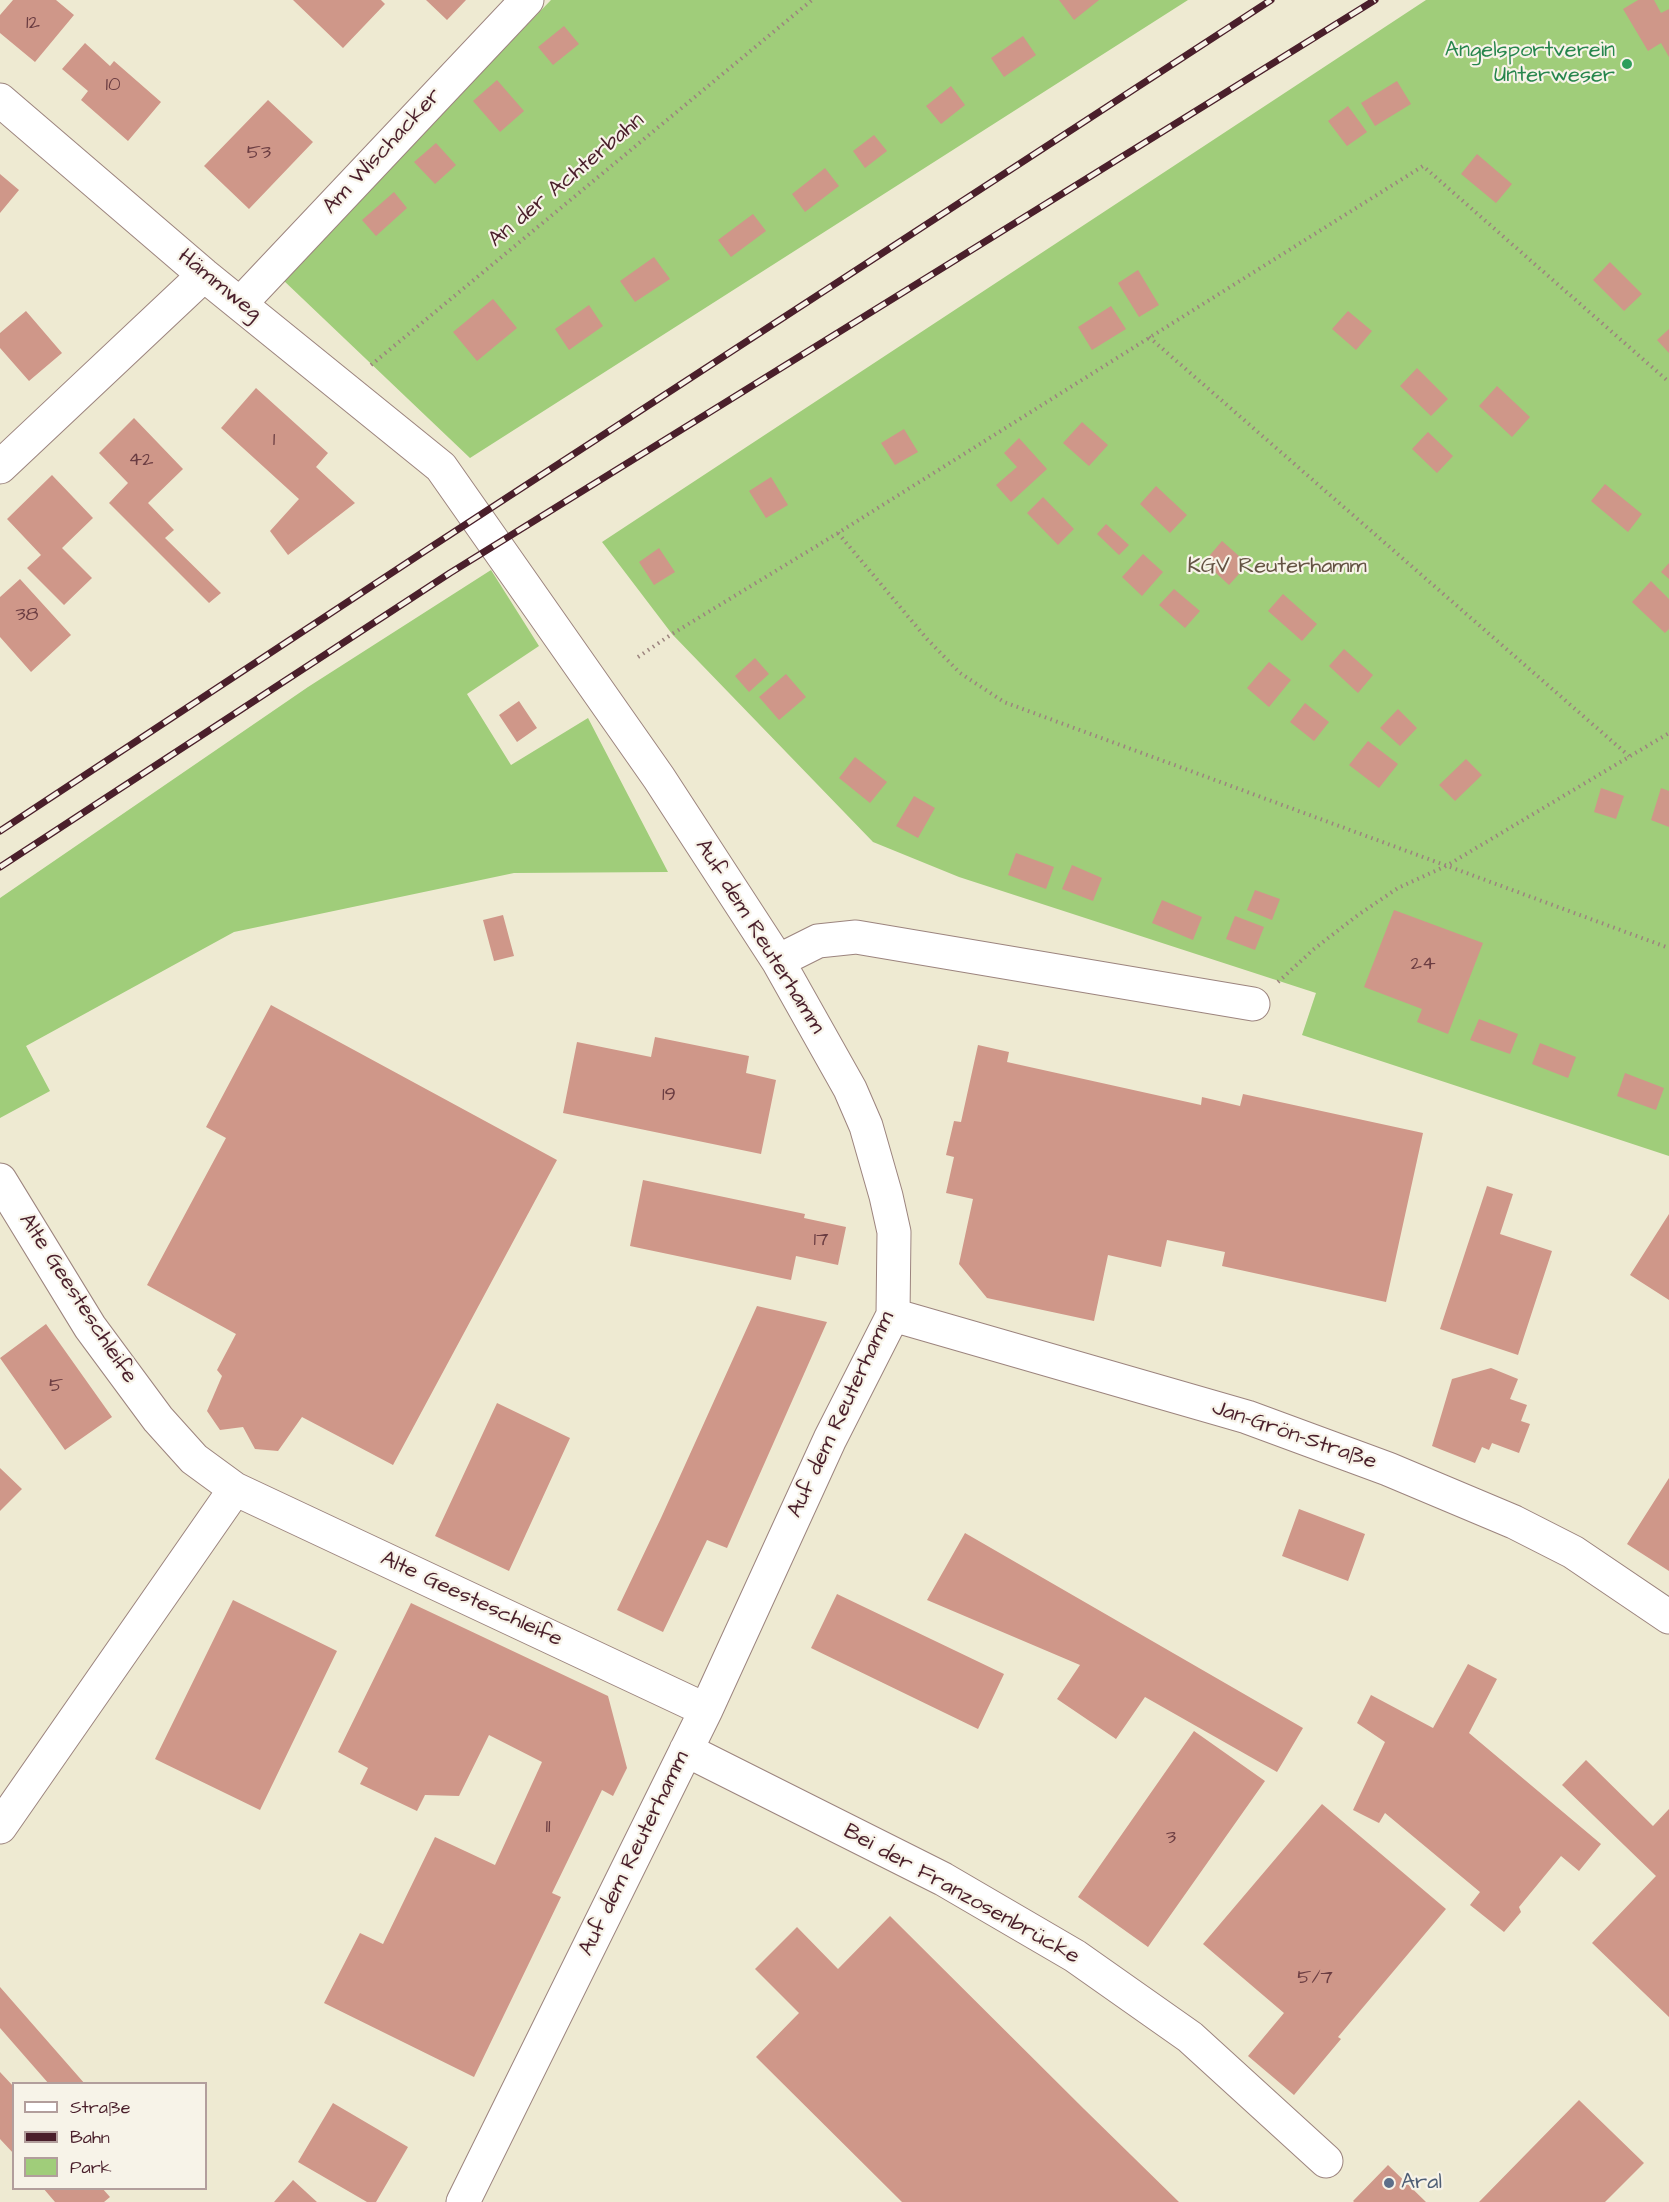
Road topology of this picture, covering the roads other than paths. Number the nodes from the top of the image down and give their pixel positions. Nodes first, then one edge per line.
1 (527, 0) edge
2 (0, 100) edge
3 (204, 275) junction
4 (240, 304) junction
5 (0, 467) edge
6 (441, 467) joint
7 (778, 961) junction
8 (1253, 1004) road end
9 (0, 1180) edge
10 (893, 1315) junction
11 (235, 1489) junction
12 (1669, 1617) edge
13 (706, 1710) junction
14 (686, 1750) junction
15 (0, 1827) edge
16 (1326, 2161) dead end
17 (463, 2202) edge

1 - 4 street, Am Wischacker
2 - 3 street, Hämmweg
3 - 4 street, Hämmweg
3 - 5 street
4 - 6 street, Hämmweg
6 - 7 street, Auf dem Reuterhamm
7 - 8 street
7 - 10 street, Auf dem Reuterhamm
9 - 11 street, Alte Geesteschleife
10 - 12 street, Jan-Grön-Straße
10 - 13 street, Auf dem Reuterhamm
11 - 13 street, Alte Geesteschleife
11 - 15 street
13 - 14 street, Auf dem Reuterhamm
14 - 16 street, Bei der Franzosenbrücke
14 - 17 street, Auf dem Reuterhamm

